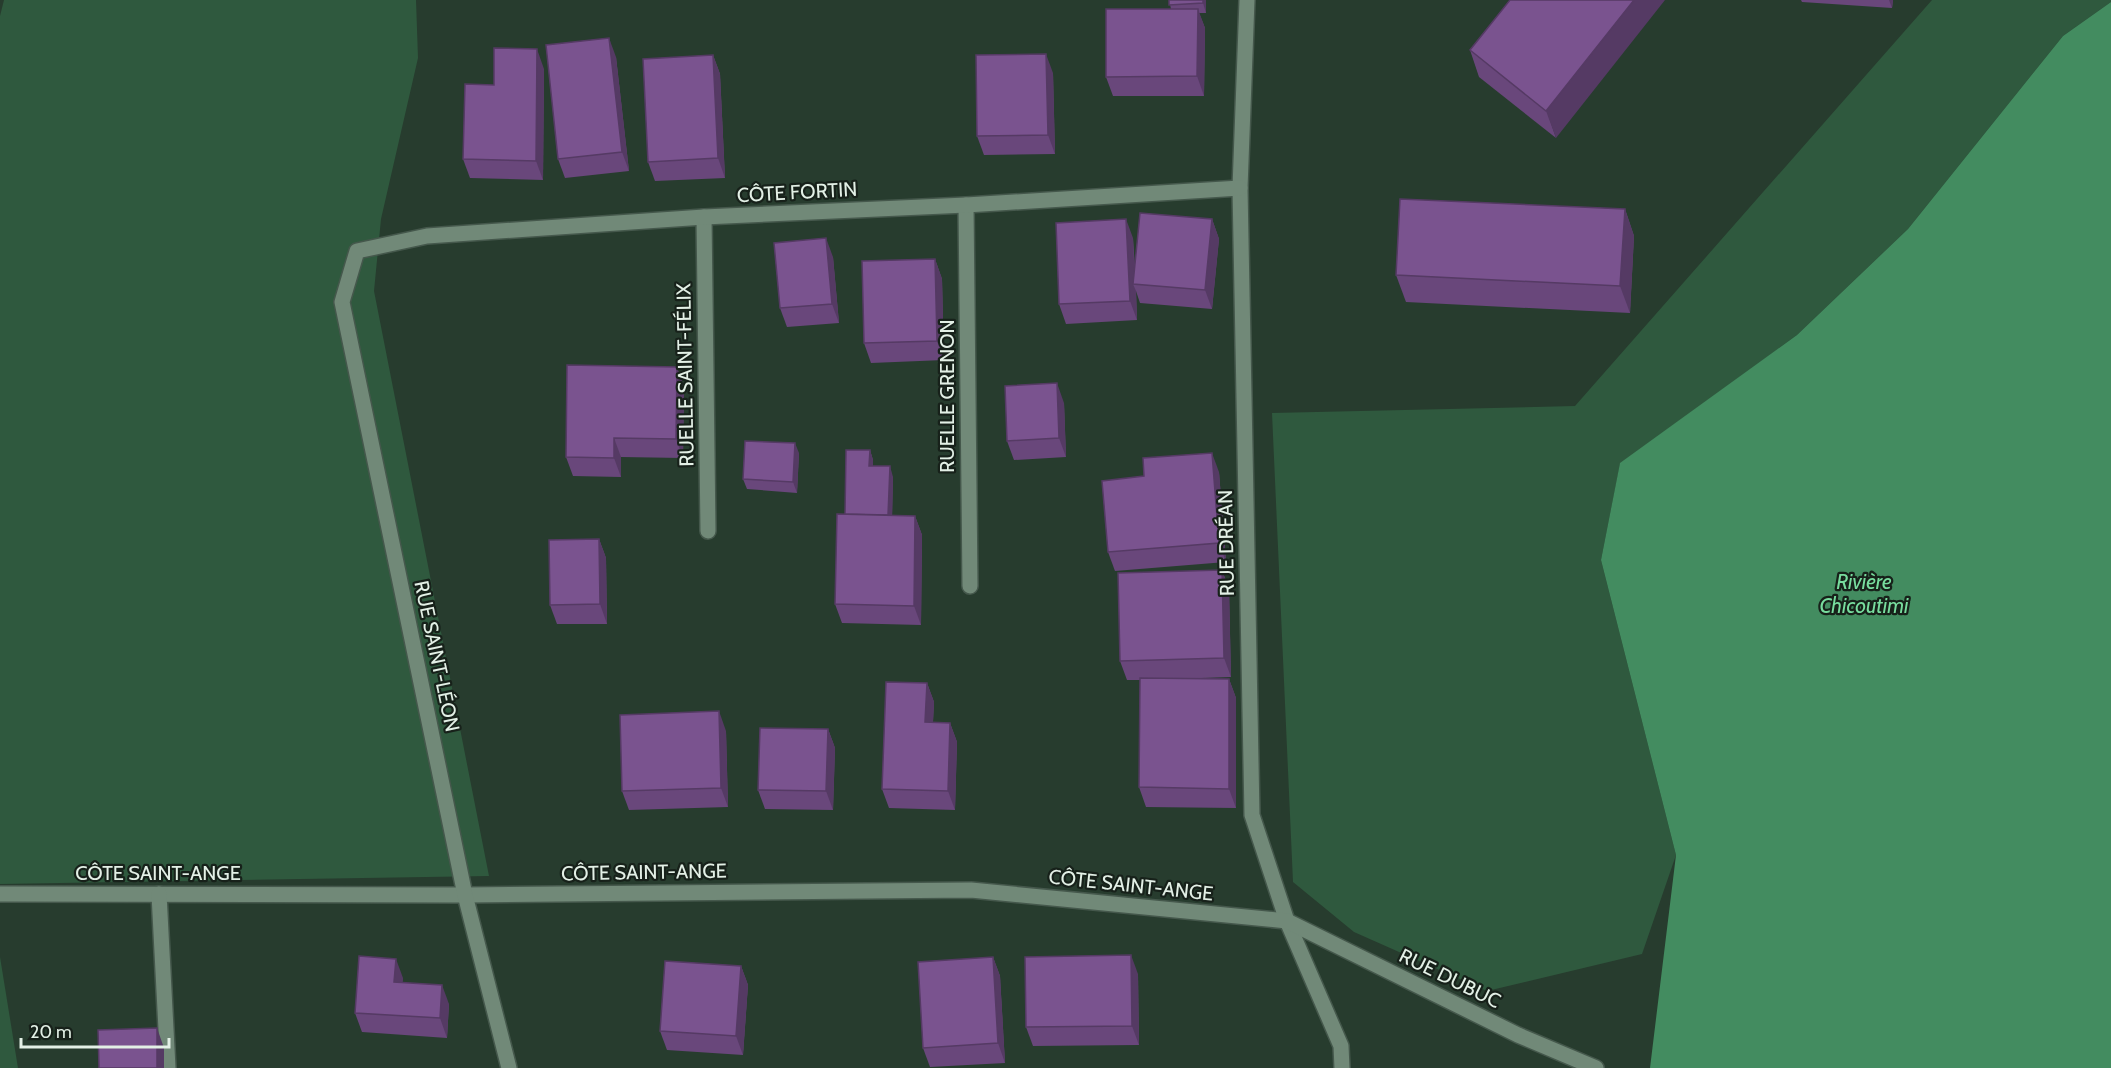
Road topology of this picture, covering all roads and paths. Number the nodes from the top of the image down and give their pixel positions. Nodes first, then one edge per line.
1 (1247, 0) edge
2 (1240, 188) junction
3 (966, 205) junction
4 (704, 217) junction
5 (357, 251) joint
6 (708, 531) dead end
7 (970, 586) dead end
8 (0, 894) edge
9 (159, 894) junction
10 (465, 895) junction
11 (1287, 921) junction
12 (168, 1068) edge
13 (509, 1068) edge
14 (1342, 1068) edge
15 (1596, 1068) edge

1 - 2 street, RUE DRÉAN
2 - 3 street, CÔTE FORTIN
2 - 11 street, RUE DRÉAN
3 - 4 street, CÔTE FORTIN
3 - 7 street, RUELLE GRENON
4 - 5 street, CÔTE FORTIN
4 - 6 street, RUELLE SAINT-FÉLIX
5 - 10 street, RUE SAINT-LÉON
8 - 9 street, CÔTE SAINT-ANGE
9 - 10 street, CÔTE SAINT-ANGE
9 - 12 street
10 - 11 street, CÔTE SAINT-ANGE
10 - 13 street, RUE SAINT-LÉON
11 - 14 street, RUE DRÉAN
11 - 15 street, RUE DUBUC

